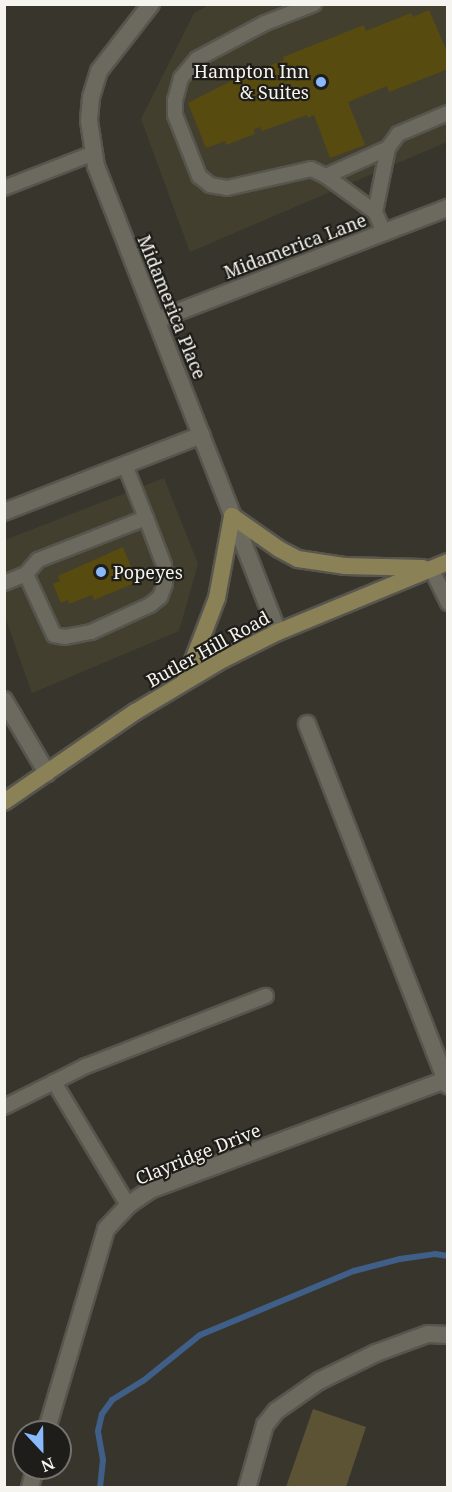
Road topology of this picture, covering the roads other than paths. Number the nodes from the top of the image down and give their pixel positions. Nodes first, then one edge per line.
1 (151, 4) edge
2 (314, 4) edge
3 (447, 113) edge
4 (388, 148) junction
5 (94, 153) junction
6 (326, 176) junction
7 (4, 188) edge
8 (447, 208) edge
9 (375, 212) junction
10 (384, 232) junction
11 (157, 320) junction
12 (201, 435) junction
13 (125, 465) junction
14 (4, 512) edge
15 (232, 516) junction
16 (146, 518) junction
17 (447, 562) edge
18 (432, 568) junction
19 (26, 574) junction
20 (4, 583) edge
21 (447, 603) edge
22 (278, 632) junction
23 (185, 681) junction
24 (4, 700) edge
25 (307, 724) dead end
26 (46, 773) junction
27 (4, 802) edge
28 (266, 996) dead end
29 (54, 1082) junction
30 (446, 1082) edge
31 (4, 1107) edge
32 (128, 1205) junction
33 (447, 1335) edge
34 (50, 1420) edge
35 (247, 1488) edge

1 - 5 street, Midamerica Place
2 - 6 lane
3 - 4 lane
4 - 6 lane
4 - 9 lane
5 - 7 lane
5 - 11 street, Midamerica Place
6 - 9 lane
8 - 10 street, Midamerica Lane
9 - 10 lane
10 - 11 street, Midamerica Lane
11 - 12 street, Midamerica Place
12 - 13 street
12 - 15 street, Midamerica Place
13 - 14 street
13 - 16 lane
15 - 18 main road
15 - 22 street, Midamerica Place
15 - 23 main road
16 - 19 lane
16 - 19 lane
17 - 18 main road, Butler Hill Road
18 - 21 lane
18 - 22 main road, Butler Hill Road
19 - 20 lane
22 - 23 main road, Butler Hill Road
23 - 26 main road, Butler Hill Road
24 - 26 street
25 - 30 street, Clayridge Drive
26 - 27 main road, Butler Hill Road
28 - 29 lane
29 - 31 lane
29 - 32 lane
30 - 32 street, Clayridge Drive
32 - 34 street, Clayridge Drive
33 - 35 street

